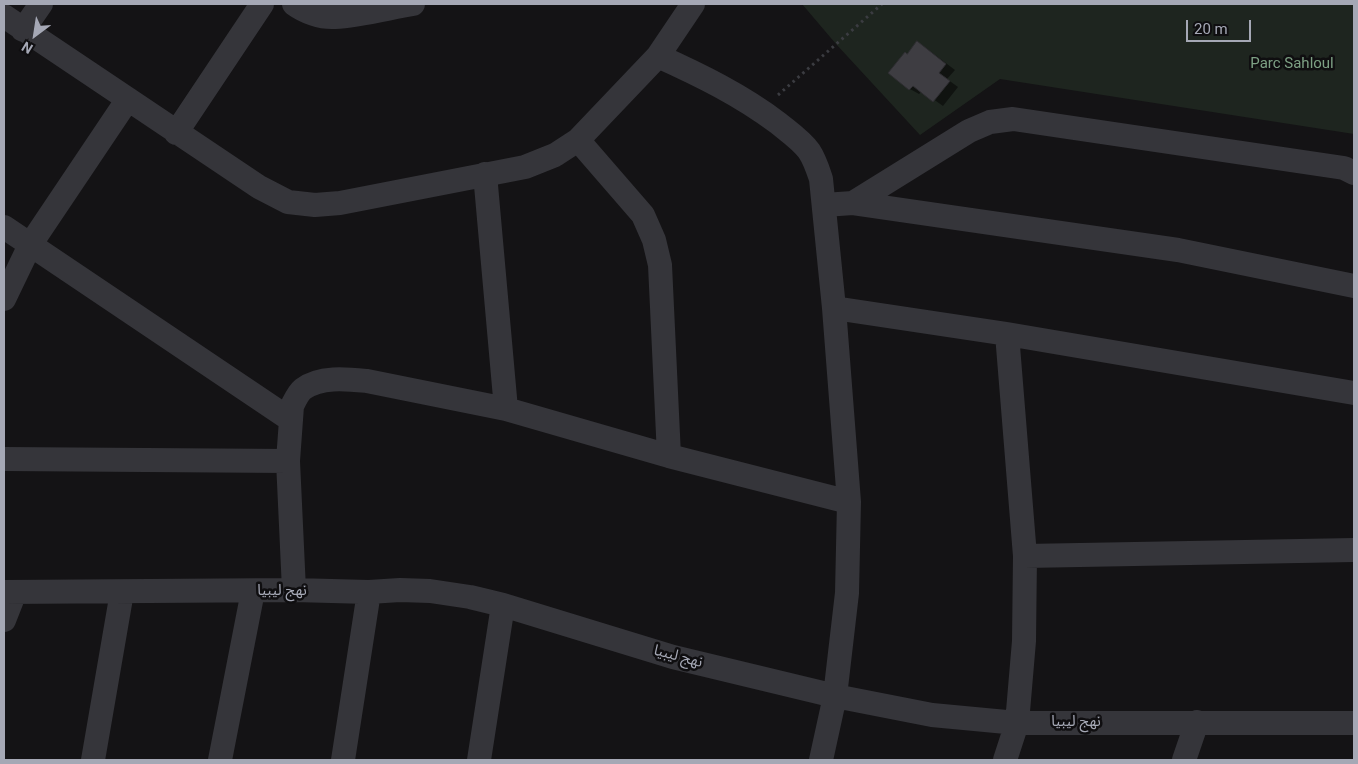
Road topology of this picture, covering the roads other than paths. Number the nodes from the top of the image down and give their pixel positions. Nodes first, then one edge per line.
1 (41, 4) edge
2 (262, 4) edge
3 (294, 4) edge
4 (413, 4) edge
5 (694, 4) edge
6 (4, 16) edge
7 (23, 30) junction
8 (658, 56) junction
9 (128, 99) junction
10 (176, 132) junction
11 (578, 140) junction
12 (1354, 173) edge
13 (484, 174) junction
14 (853, 203) junction
15 (824, 205) junction
16 (4, 227) edge
17 (30, 245) junction
18 (1354, 286) edge
19 (4, 299) edge
20 (834, 308) junction
21 (1007, 334) junction
22 (1354, 393) edge
23 (506, 409) junction
24 (292, 420) junction
25 (669, 456) junction
26 (4, 459) edge
27 (288, 461) junction
28 (849, 502) junction
29 (1354, 550) edge
30 (1025, 556) junction
31 (294, 590) junction
32 (253, 591) junction
33 (9, 592) edge
34 (122, 592) junction
35 (369, 592) junction
36 (503, 606) junction
37 (4, 620) edge
38 (835, 696) junction
39 (1197, 722) junction
40 (1017, 723) junction
41 (1354, 724) edge
42 (93, 760) edge
43 (220, 760) edge
44 (343, 760) edge
45 (479, 760) edge
46 (821, 760) edge
47 (1005, 760) edge
48 (1184, 760) edge

1 - 7 street
2 - 10 street
3 - 4 street
5 - 8 street
6 - 7 street
7 - 9 street
8 - 11 street
8 - 15 street
9 - 10 street
9 - 17 street
10 - 13 street
11 - 13 street
11 - 25 street
12 - 14 street
13 - 23 street
14 - 15 street
14 - 18 street
15 - 20 street
16 - 17 street
17 - 19 street
17 - 24 street
20 - 21 street
20 - 28 street
21 - 22 street
21 - 30 street
23 - 24 street
23 - 25 street
24 - 27 street
25 - 28 street
26 - 27 street
27 - 31 street
28 - 38 street
29 - 30 street
30 - 40 street
31 - 32 street, نهج ليبيا
31 - 35 street, نهج ليبيا
32 - 34 street, نهج ليبيا
32 - 43 street
33 - 34 street, نهج ليبيا
33 - 37 street
34 - 42 street
35 - 36 street, نهج ليبيا
35 - 44 street
36 - 38 street, نهج ليبيا
36 - 45 street
38 - 40 street, نهج ليبيا
38 - 46 street
39 - 40 street, نهج ليبيا
39 - 41 street, نهج ليبيا
39 - 48 street
40 - 47 street

